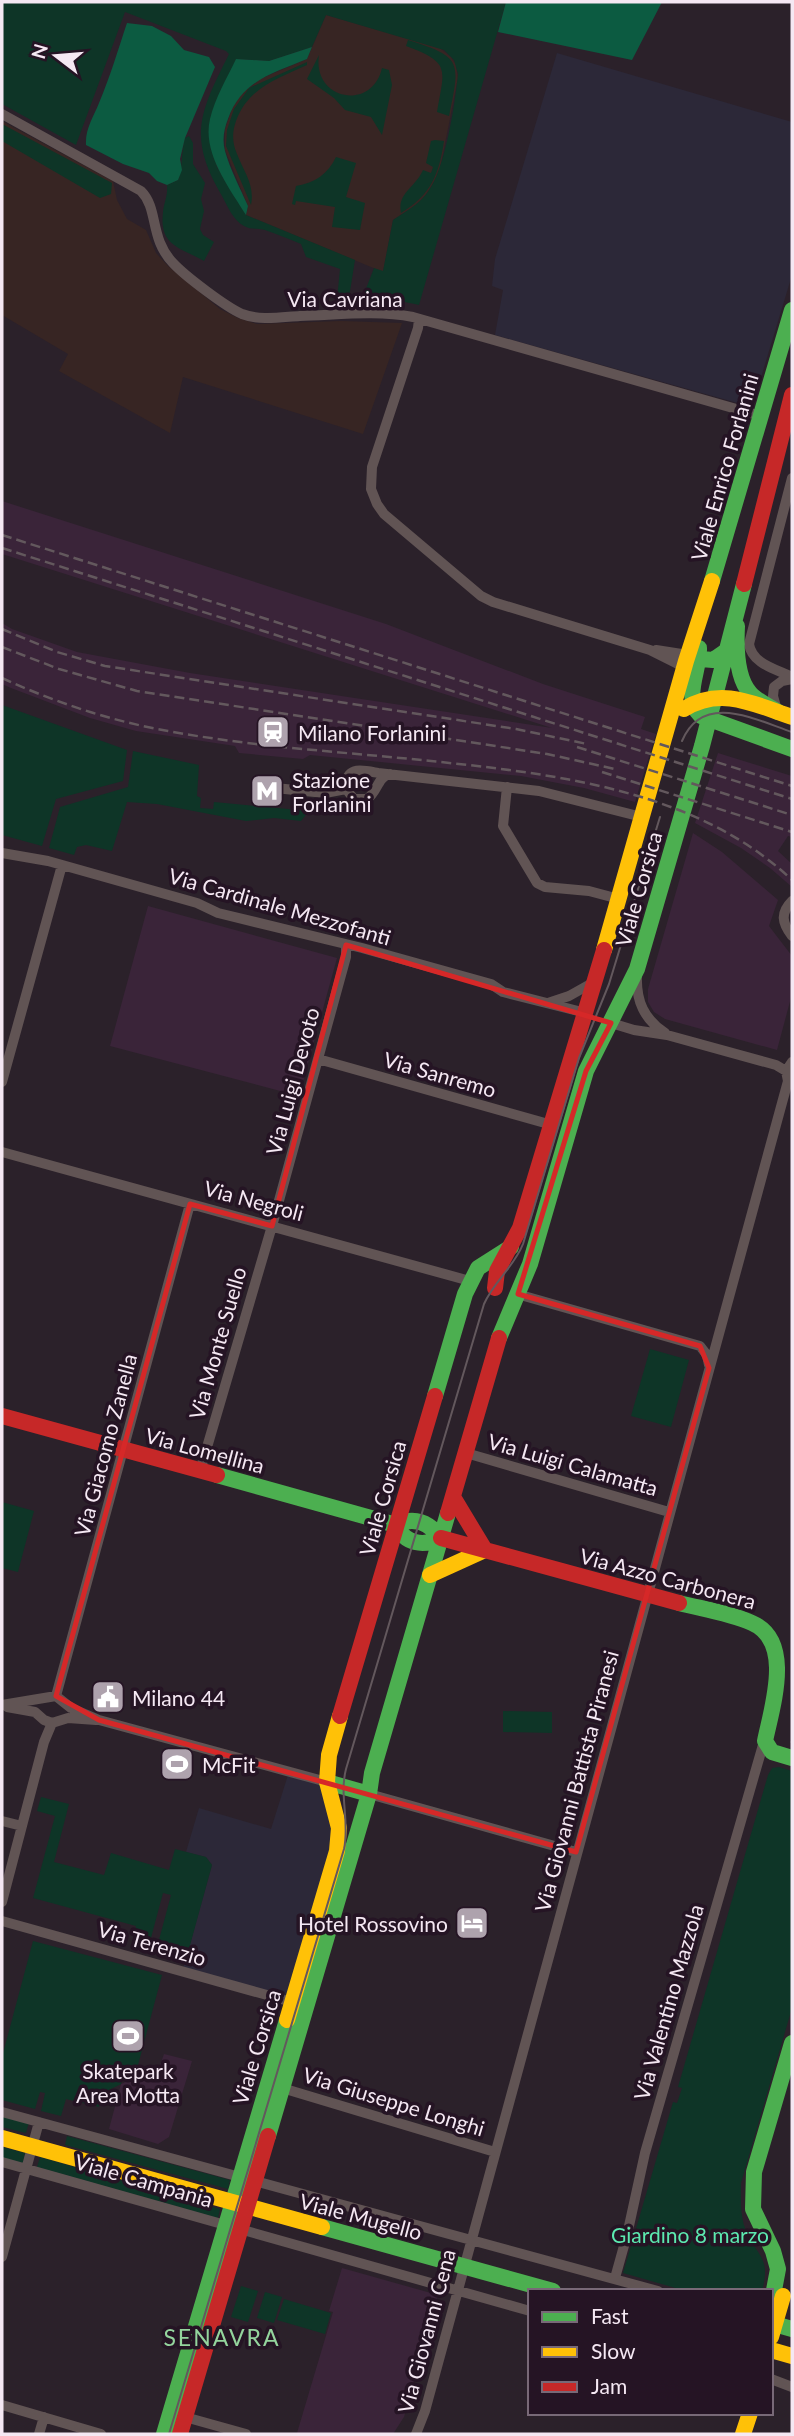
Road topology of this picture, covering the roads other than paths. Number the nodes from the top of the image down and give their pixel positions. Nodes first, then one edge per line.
1 (2, 114) edge
2 (792, 310) edge
3 (419, 319) junction
4 (792, 395) edge
5 (761, 416) junction
6 (792, 478) edge
7 (764, 503) junction
8 (742, 588) junction
9 (726, 651) junction
10 (691, 660) junction
11 (792, 678) edge
12 (714, 696) junction
13 (691, 704) junction
14 (785, 715) edge
15 (708, 719) junction
16 (666, 732) junction
17 (758, 738) junction
18 (702, 746) junction
19 (792, 749) edge
20 (390, 774) junction
21 (507, 787) junction
22 (275, 788) dead end
23 (346, 789) junction
24 (642, 817) junction
25 (2, 853) edge
26 (62, 865) junction
27 (619, 899) junction
28 (792, 901) edge
29 (792, 936) edge
30 (346, 945) junction
31 (636, 970) junction
32 (595, 982) junction
33 (546, 1004) junction
34 (586, 1013) junction
35 (611, 1023) junction
36 (667, 1035) junction
37 (318, 1059) junction
38 (789, 1067) edge
39 (2, 1082) edge
40 (552, 1125) junction
41 (2, 1152) edge
42 (190, 1204) junction
43 (272, 1226) junction
44 (511, 1247) junction
45 (470, 1281) junction
46 (495, 1287) junction
47 (517, 1294) junction
48 (718, 1333) junction
49 (700, 1346) junction
50 (709, 1368) junction
51 (2, 1416) edge
52 (124, 1450) junction
53 (466, 1453) junction
54 (200, 1471) junction
55 (453, 1497) junction
56 (669, 1512) junction
57 (396, 1525) junction
58 (441, 1538) junction
59 (485, 1550) junction
60 (430, 1575) junction
61 (647, 1594) junction
62 (55, 1699) junction
63 (2, 1705) edge
64 (39, 1714) junction
65 (772, 1719) junction
66 (99, 1720) junction
67 (57, 1721) junction
68 (765, 1738) junction
69 (788, 1757) edge
70 (327, 1782) junction
71 (369, 1794) junction
72 (2, 1821) edge
73 (22, 1826) junction
74 (576, 1852) junction
75 (2, 1902) edge
76 (2, 1920) edge
77 (292, 2002) junction
78 (792, 2043) edge
79 (282, 2088) junction
80 (2, 2112) edge
81 (38, 2122) junction
82 (2, 2138) edge
83 (32, 2147) junction
84 (495, 2152) junction
85 (2, 2162) edge
86 (26, 2169) junction
87 (247, 2178) junction
88 (240, 2204) junction
89 (225, 2224) junction
90 (246, 2231) junction
91 (762, 2231) junction
92 (471, 2239) junction
93 (2, 2257) edge
94 (464, 2266) junction
95 (615, 2278) junction
96 (546, 2289) edge
97 (651, 2289) edge
98 (457, 2290) junction
99 (773, 2295) edge
100 (528, 2310) edge
101 (773, 2328) edge
102 (792, 2329) edge
103 (773, 2351) edge
104 (792, 2356) edge
105 (773, 2380) edge
106 (792, 2387) edge
107 (2, 2405) edge
108 (741, 2415) edge
109 (749, 2415) edge
110 (44, 2417) junction
111 (185, 2417) junction
112 (39, 2434) edge
113 (101, 2434) edge
114 (164, 2434) edge
115 (180, 2434) edge
116 (247, 2434) edge
117 (416, 2434) edge
118 (736, 2434) edge
119 (743, 2434) edge

1 - 3 street, Via Cavriana
2 - 5 main road, Viale Enrico Forlanini
3 - 5 street, Via Cavriana
3 - 10 street
4 - 7 main road
5 - 7 main road
5 - 10 main road, Viale Enrico Forlanini
6 - 11 street
7 - 8 main road
8 - 9 main road
8 - 14 main road
9 - 10 main road
9 - 12 main road
10 - 13 main road, Viale Enrico Forlanini
10 - 16 main road, Viale Enrico Forlanini
11 - 14 street
12 - 13 main road
12 - 14 main road
12 - 15 main road
13 - 15 main road
13 - 16 main road
15 - 17 main road
15 - 18 main road
16 - 24 main road, Viale Corsica
17 - 18 main road
17 - 19 main road
18 - 31 main road, Viale Corsica
20 - 21 street
20 - 23 street
20 - 23 street
21 - 24 street
21 - 27 street, Viale Corsica
22 - 23 street
24 - 27 main road, Viale Corsica
25 - 26 street, Via Cardinale Mezzofanti
26 - 30 street, Via Cardinale Mezzofanti
26 - 39 street
27 - 32 main road, Viale Corsica
28 - 29 street
30 - 33 street, Via Cardinale Mezzofanti
30 - 37 street, Via Luigi Devoto
31 - 35 main road, Viale Corsica
31 - 36 street, Viale Corsica
32 - 33 street
32 - 34 main road, Viale Corsica
33 - 34 street, Via Cardinale Mezzofanti
34 - 35 main road
34 - 40 main road, Viale Corsica
35 - 36 street
35 - 47 main road, Viale Corsica
36 - 38 street
37 - 40 street, Via Sanremo
37 - 43 street, Via Luigi Devoto
38 - 48 street, Via Giovanni Battista Piranesi
40 - 44 main road
41 - 42 street, Via Negroli
42 - 43 street, Via Negroli
42 - 52 street, Via Giacomo Zanella
43 - 45 street, Via Negroli
43 - 54 street, Via Monte Suello
44 - 45 main road, Viale Corsica
44 - 46 main road
45 - 46 main road, Via Negroli
45 - 57 main road, Viale Corsica
46 - 47 main road, Via Negroli
47 - 49 street
47 - 53 main road, Viale Corsica
48 - 49 street
48 - 50 street, Via Giovanni Battista Piranesi
49 - 50 street
50 - 56 street, Via Giovanni Battista Piranesi
51 - 52 main road, Via Lomellina
52 - 54 main road, Via Lomellina
52 - 62 street, Via Giacomo Zanella
53 - 55 main road, Viale Corsica
53 - 56 street, Via Luigi Calamatta
54 - 57 main road, Via Lomellina
55 - 58 main road, Viale Corsica
55 - 59 main road
56 - 61 street, Via Giovanni Battista Piranesi
57 - 58 main road, Via Lomellina
57 - 58 main road, Via Lomellina
57 - 70 main road, Viale Corsica
58 - 59 main road, Via Azzo Carbonera
58 - 60 main road, Viale Corsica
59 - 60 main road
59 - 61 main road, Via Azzo Carbonera
60 - 71 main road, Viale Corsica
61 - 65 main road, Via Azzo Carbonera
61 - 74 street, Via Giovanni Battista Piranesi
62 - 63 street
62 - 64 street
62 - 66 street
62 - 67 street
63 - 64 street
64 - 67 street
65 - 68 main road, Via Azzo Carbonera
65 - 69 main road
66 - 67 street
66 - 70 street
67 - 73 street
68 - 69 main road
68 - 95 street, Via Valentino Mazzola
70 - 71 main road
70 - 77 main road, Viale Corsica
71 - 74 street
71 - 79 main road, Viale Corsica
72 - 73 street
73 - 75 street
74 - 84 street, Via Giovanni Battista Piranesi
76 - 77 street, Via Terenzio
77 - 87 main road, Viale Corsica
78 - 91 main road
79 - 84 street, Via Giuseppe Longhi
79 - 87 main road, Viale Corsica
80 - 81 street, Viale Campania
81 - 83 street
81 - 87 street, Viale Campania
82 - 83 main road, Viale Campania
83 - 86 street
83 - 88 main road, Viale Campania
84 - 92 street, Via Giovanni Battista Piranesi
85 - 86 street, Viale Campania
86 - 89 street, Viale Campania
86 - 93 street
87 - 88 main road, Viale Corsica
87 - 92 street, Viale Mugello
88 - 89 main road
88 - 90 main road
88 - 94 main road, Viale Mugello
89 - 90 street, Viale Campania
89 - 114 main road
90 - 98 street
90 - 111 main road
91 - 99 main road
91 - 101 main road
92 - 94 street, Via Giovanni Cena
92 - 95 street, Viale Mugello
94 - 96 main road, Viale Mugello
94 - 98 street, Via Giovanni Cena
95 - 97 street, Viale Mugello
98 - 100 street
98 - 117 street, Via Giovanni Cena
101 - 102 main road
103 - 104 main road
105 - 106 street
107 - 110 street
108 - 118 main road
109 - 119 main road
110 - 112 street
110 - 113 street
111 - 115 main road
111 - 116 street

